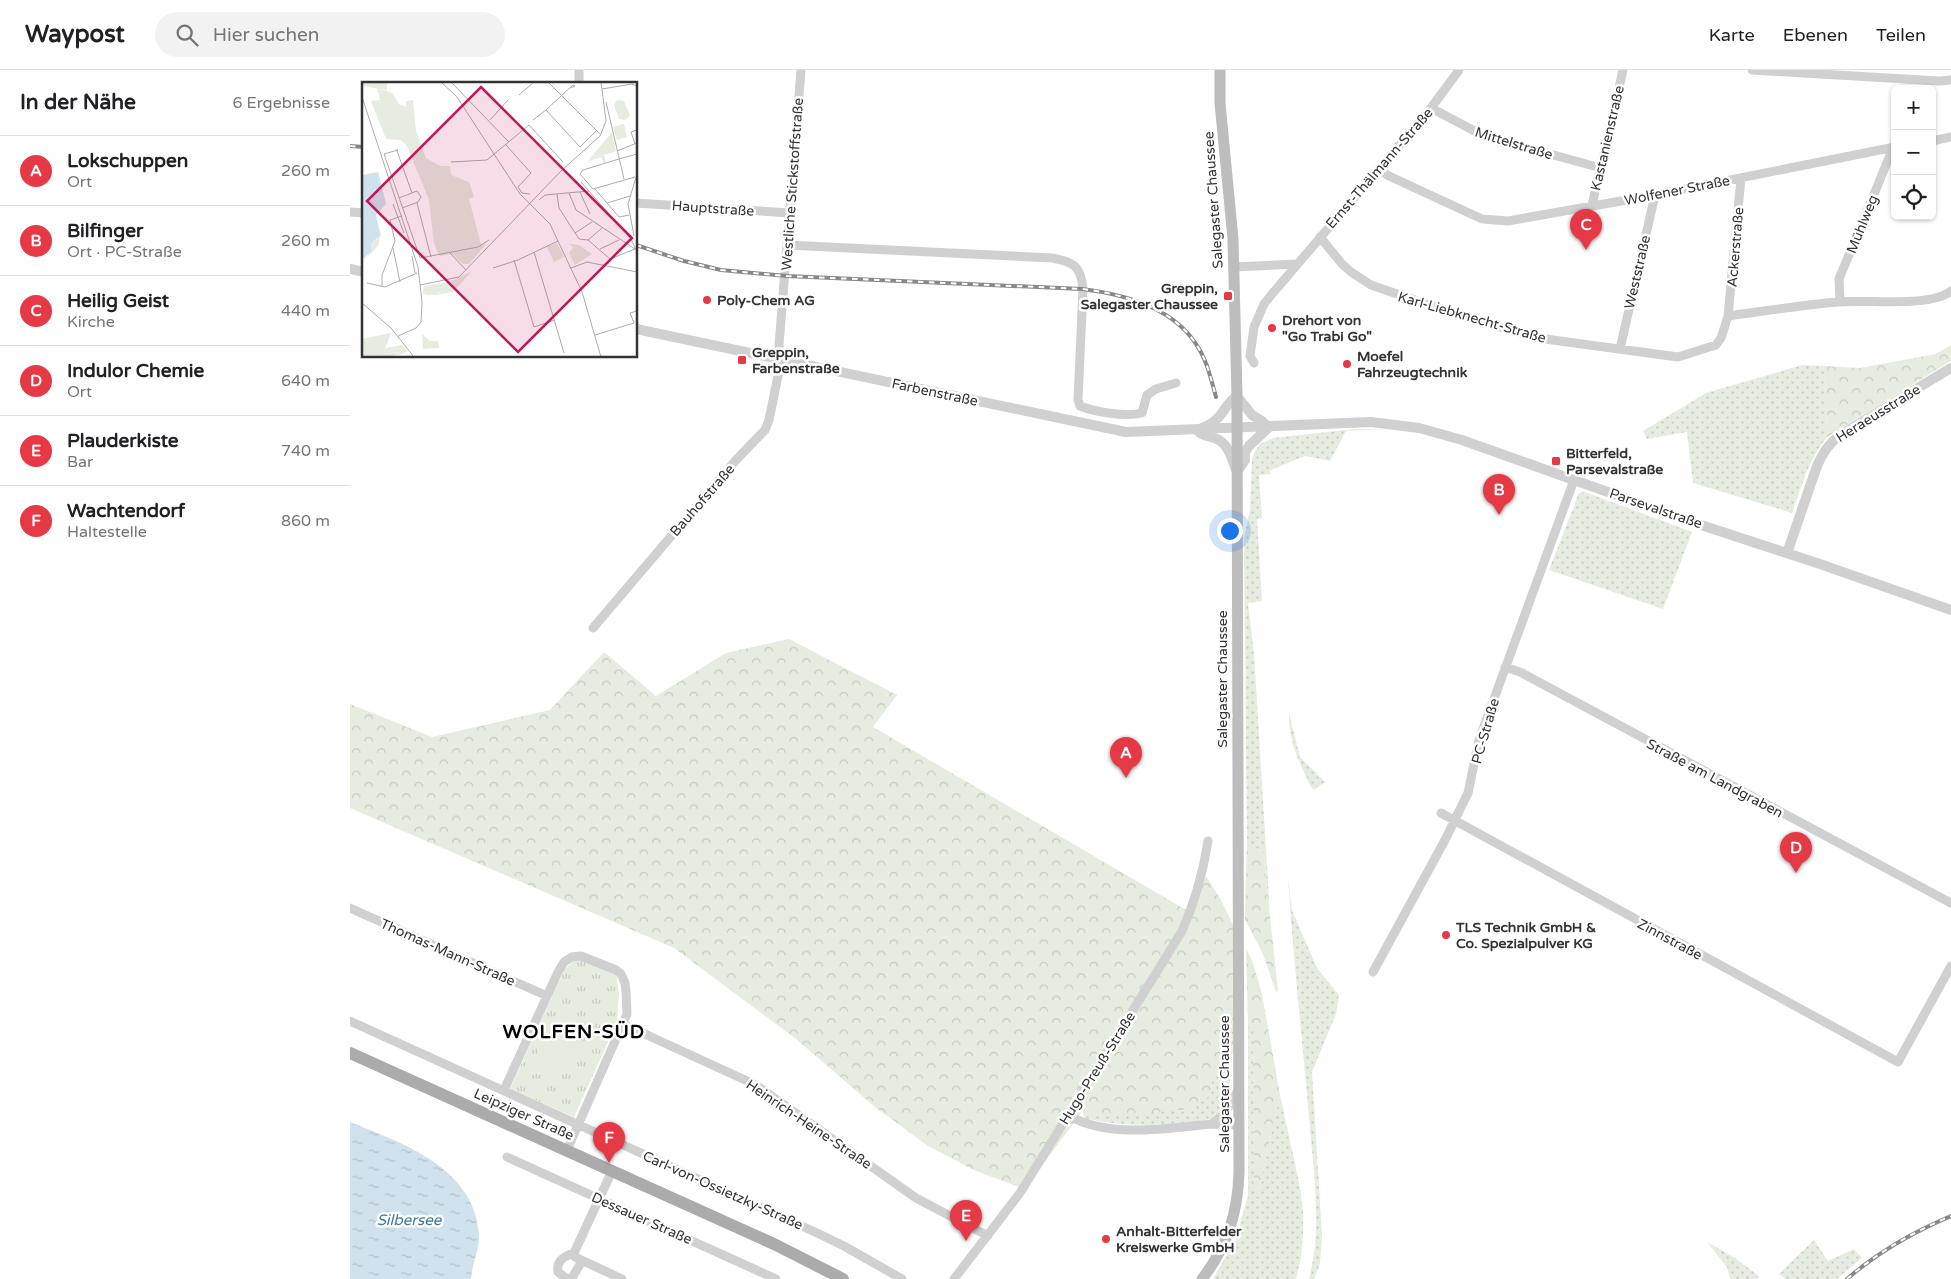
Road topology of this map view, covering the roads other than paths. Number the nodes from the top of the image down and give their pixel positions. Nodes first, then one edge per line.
1 (801, 70) edge
2 (1220, 70) edge
3 (1459, 70) edge
4 (1623, 70) edge
5 (1752, 70) edge
6 (1950, 76) edge
7 (1432, 108) junction
8 (1951, 137) edge
9 (1936, 140) edge
10 (1891, 149) edge
11 (1891, 155) edge
12 (1601, 168) junction
13 (1378, 170) junction
14 (1741, 178) junction
15 (1655, 195) junction
16 (638, 203) edge
17 (1592, 205) junction
18 (790, 213) junction
19 (1320, 237) junction
20 (787, 245) junction
21 (1296, 264) junction
22 (1234, 267) junction
23 (1951, 291) edge
24 (1840, 301) junction
25 (1728, 316) junction
26 (638, 328) edge
27 (1620, 349) junction
28 (781, 359) junction
29 (1254, 363) dead end
30 (1951, 368) edge
31 (1176, 383) dead end
32 (1237, 396) junction
33 (1268, 428) junction
34 (1237, 429) junction
35 (1198, 430) junction
36 (1237, 472) junction
37 (1574, 480) junction
38 (1787, 553) junction
39 (1951, 610) edge
40 (593, 628) dead end
41 (1506, 667) junction
42 (1442, 813) dead end
43 (1456, 821) junction
44 (1208, 841) dead end
45 (1951, 903) edge
46 (350, 908) edge
47 (1951, 966) edge
48 (1372, 972) dead end
49 (547, 996) junction
50 (350, 1021) edge
51 (623, 1024) junction
52 (350, 1053) edge
53 (1238, 1089) junction
54 (504, 1090) junction
55 (1069, 1116) junction
56 (578, 1124) junction
57 (1210, 1124) junction
58 (1239, 1125) junction
59 (567, 1150) junction
60 (507, 1157) dead end
61 (612, 1171) junction
62 (599, 1198) junction
63 (988, 1236) junction
64 (574, 1253) junction
65 (582, 1261) junction
66 (622, 1279) edge
67 (776, 1279) edge
68 (843, 1279) edge
69 (902, 1279) edge
70 (954, 1279) edge
71 (1202, 1279) edge

1 - 18 street, Westliche Stickstoffstraße
2 - 22 main road, Salegaster Chaussee
3 - 7 street, Ernst-Thälmann-Straße
4 - 12 street, Kastanienstraße
5 - 6 street
7 - 12 street, Mittelstraße
7 - 13 street, Ernst-Thälmann-Straße
8 - 9 street
10 - 14 street, Wolfener Straße
11 - 24 street, Mühlweg
12 - 17 street, Kastanienstraße
13 - 17 street, Wolfener Straße
13 - 19 street, Ernst-Thälmann-Straße
14 - 15 street, Wolfener Straße
14 - 25 street, Ackerstraße
15 - 17 street, Wolfener Straße
15 - 27 street, Weststraße
16 - 18 street, Hauptstraße
18 - 20 street, Westliche Stickstoffstraße
19 - 21 street, Ernst-Thälmann-Straße
19 - 27 street, Karl-Liebknecht-Straße
20 - 28 street, Westliche Stickstoffstraße
20 - 31 street
21 - 22 street
21 - 29 street, Ernst-Thälmann-Straße
22 - 32 main road, Salegaster Chaussee
23 - 24 street
24 - 25 street
25 - 27 street, Karl-Liebknecht-Straße
26 - 28 street, Farbenstraße
28 - 35 street, Farbenstraße
28 - 40 street, Bauhofstraße
30 - 38 street, Heraeusstraße
32 - 33 street
32 - 34 main road, Salegaster Chaussee
32 - 35 street
33 - 34 street, Parsevalstraße
33 - 36 street
33 - 37 street, Parsevalstraße
34 - 35 street, Farbenstraße
34 - 36 main road, Salegaster Chaussee
35 - 36 street
36 - 53 main road, Salegaster Chaussee
37 - 38 street, Parsevalstraße
37 - 41 street, PC-Straße
38 - 39 street, Parsevalstraße
41 - 43 street, PC-Straße
41 - 45 street, Straße am Landgraben
42 - 43 street, Zinnstraße
43 - 47 street, Zinnstraße
43 - 48 street, PC-Straße
44 - 55 street, Hugo-Preuß-Straße
46 - 49 street, Thomas-Mann-Straße
49 - 51 street
49 - 54 street
50 - 54 street, Carl-von-Ossietzky-Straße
51 - 56 street
51 - 63 street, Heinrich-Heine-Straße
52 - 59 main road, Leipziger Straße
53 - 57 street
53 - 58 main road, Salegaster Chaussee
54 - 56 street, Carl-von-Ossietzky-Straße
55 - 57 street
55 - 63 street, Hugo-Preuß-Straße
56 - 59 street
56 - 69 street, Carl-von-Ossietzky-Straße
57 - 58 street
58 - 71 main road, Salegaster Chaussee
59 - 61 main road, Leipziger Straße
60 - 62 street, Dessauer Straße
61 - 62 street
61 - 68 main road, Leipziger Straße
62 - 64 street
62 - 67 street, Dessauer Straße
63 - 70 street, Hugo-Preuß-Straße
64 - 65 street
64 - 65 street
65 - 66 street

